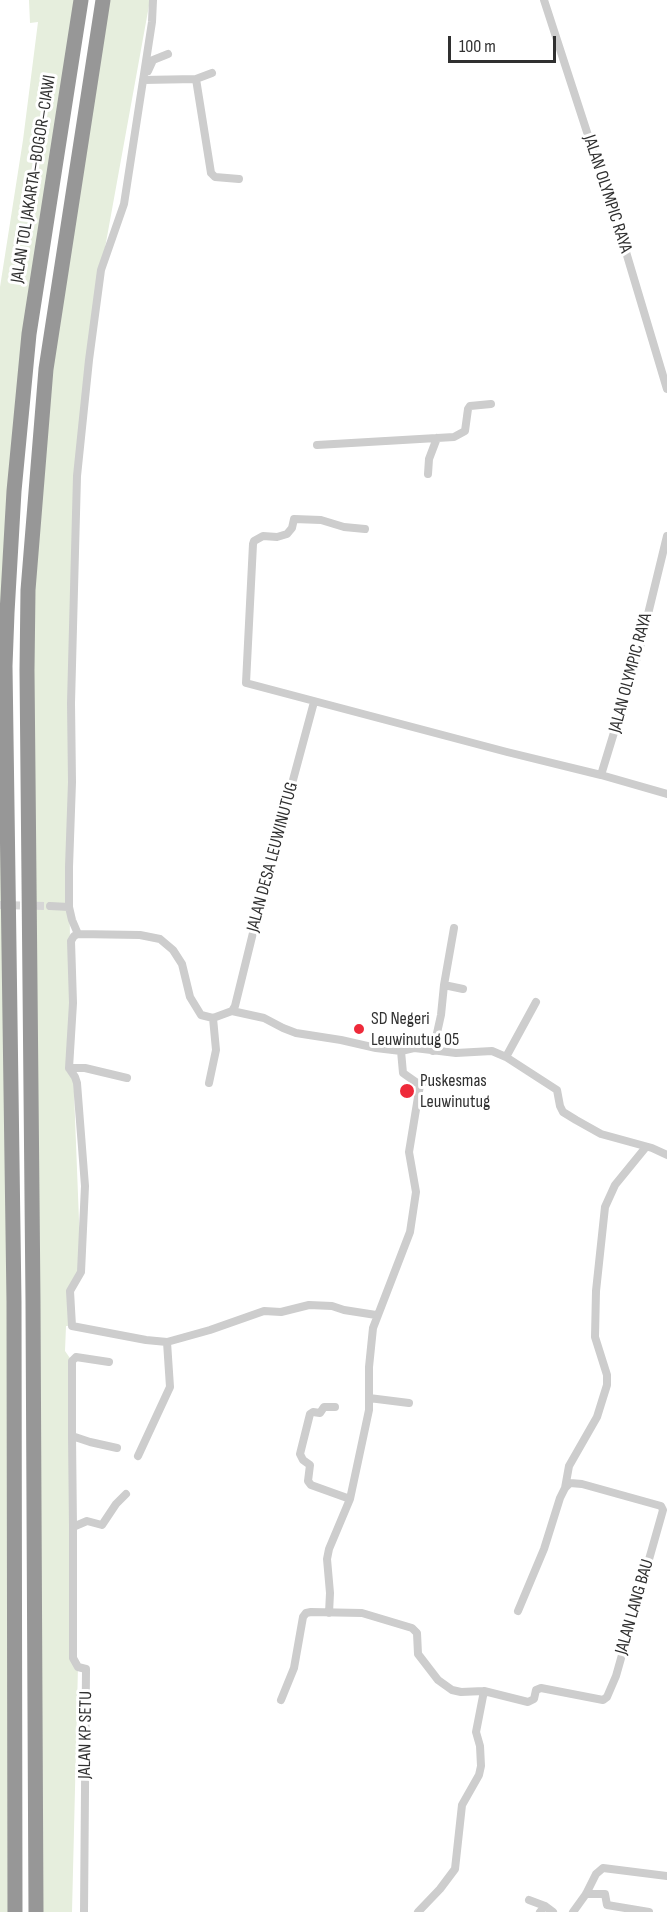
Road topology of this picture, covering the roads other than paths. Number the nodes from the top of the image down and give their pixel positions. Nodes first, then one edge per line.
1 (81, 0) edge
2 (103, 0) edge
3 (153, 0) edge
4 (544, 0) edge
5 (168, 54) dead end
6 (212, 73) dead end
7 (195, 79) junction
8 (146, 80) junction
9 (239, 179) dead end
10 (667, 389) edge
11 (491, 404) dead end
12 (437, 438) junction
13 (317, 445) dead end
14 (428, 474) dead end
15 (365, 529) dead end
16 (667, 536) edge
17 (314, 702) junction
18 (602, 775) junction
19 (667, 794) edge
20 (50, 906) tunnel mouth
21 (69, 907) junction
22 (453, 928) dead end
23 (78, 933) junction
24 (444, 985) junction
25 (463, 989) dead end
26 (536, 1002) dead end
27 (232, 1011) junction
28 (213, 1018) junction
29 (401, 1051) junction
30 (433, 1051) junction
31 (506, 1057) junction
32 (69, 1068) junction
33 (127, 1078) dead end
34 (441, 1079) dead end
35 (209, 1083) dead end
36 (422, 1084) junction
37 (646, 1147) junction
38 (667, 1155) edge
39 (376, 1315) junction
40 (167, 1342) junction
41 (110, 1362) dead end
42 (369, 1398) junction
43 (410, 1403) dead end
44 (335, 1407) dead end
45 (72, 1436) junction
46 (117, 1448) dead end
47 (138, 1456) dead end
48 (565, 1488) junction
49 (126, 1494) dead end
50 (350, 1498) junction
51 (73, 1527) junction
52 (518, 1611) dead end
53 (329, 1613) junction
54 (484, 1690) junction
55 (281, 1700) dead end
56 (667, 1876) edge
57 (586, 1894) junction
58 (529, 1900) dead end
59 (546, 1910) edge
60 (15, 1912) edge
61 (36, 1912) edge
62 (84, 1912) edge
63 (418, 1912) edge
64 (573, 1912) edge
65 (649, 1912) edge

1 - 60 highway, JALAN TOL JAKARTA–BOGOR–CIAWI
2 - 61 highway
3 - 8 street
4 - 10 street, JALAN OLYMPIC RAYA
5 - 8 street
6 - 7 street
7 - 8 street
7 - 9 street
8 - 21 street
11 - 12 street
12 - 13 street
12 - 14 street
15 - 17 street
16 - 18 street, JALAN OLYMPIC RAYA
17 - 18 street
17 - 27 street, JALAN DESA LEUWINUTUG
18 - 19 street
20 - 21 street
21 - 23 street
22 - 24 street
23 - 28 street
23 - 32 street
24 - 25 street
24 - 30 street
26 - 31 street
27 - 28 street
27 - 29 street
28 - 35 street
29 - 30 street
29 - 36 street
30 - 31 street
31 - 37 street
32 - 33 street
32 - 40 street
34 - 36 street
36 - 39 street
37 - 38 street
37 - 48 street
39 - 40 street
39 - 42 street
40 - 47 street
41 - 45 street
42 - 43 street
42 - 50 street
44 - 50 street
45 - 46 street
45 - 51 street
48 - 52 street
48 - 54 street, JALAN LANG BAU
49 - 51 street
50 - 53 street
51 - 62 street, JALAN KP SETU
53 - 54 street
53 - 55 street
54 - 63 street
56 - 57 street
57 - 64 street
57 - 65 street
58 - 59 street

